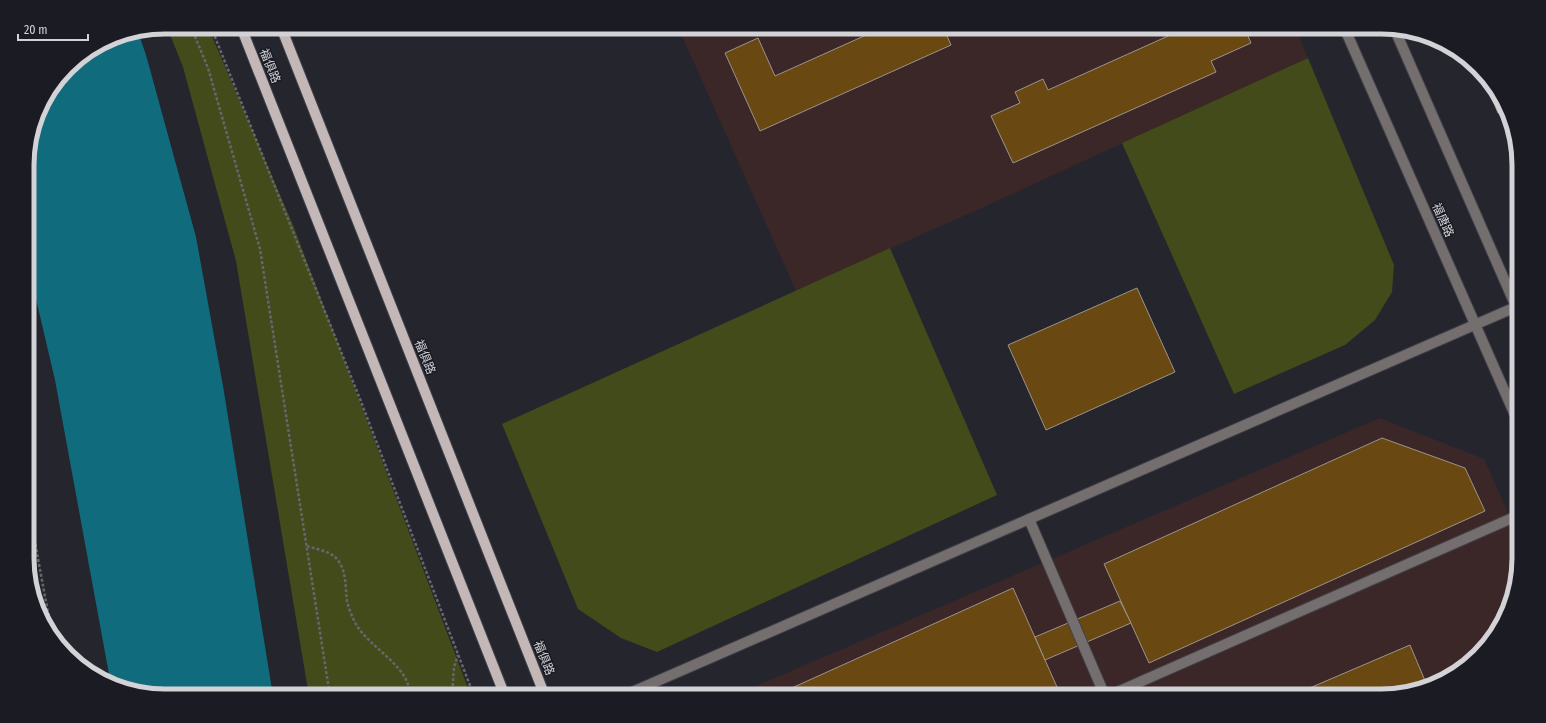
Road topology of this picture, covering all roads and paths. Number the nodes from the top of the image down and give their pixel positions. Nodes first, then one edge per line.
1 (194, 34) edge
2 (214, 34) edge
3 (244, 34) edge
4 (284, 34) edge
5 (1347, 34) edge
6 (1397, 35) edge
7 (1512, 294) edge
8 (1512, 310) edge
9 (1475, 325) junction
10 (1512, 408) edge
11 (1512, 518) edge
12 (1029, 519) junction
13 (34, 537) edge
14 (306, 546) junction
15 (49, 618) edge
16 (458, 654) junction
17 (329, 689) edge
18 (409, 689) edge
19 (452, 689) edge
20 (471, 689) edge
21 (502, 689) edge
22 (542, 689) edge
23 (638, 689) edge
24 (1103, 689) edge
25 (1122, 689) edge

1 - 14 path
2 - 16 path
3 - 21 main road, 福俱路
4 - 22 main road, 福俱路
5 - 9 street, 福唐路
6 - 7 street
8 - 9 street
9 - 10 street, 福唐路
9 - 12 street
11 - 25 street
12 - 23 street
12 - 24 street
13 - 15 path
14 - 17 path
14 - 18 path
16 - 19 path
16 - 20 path

